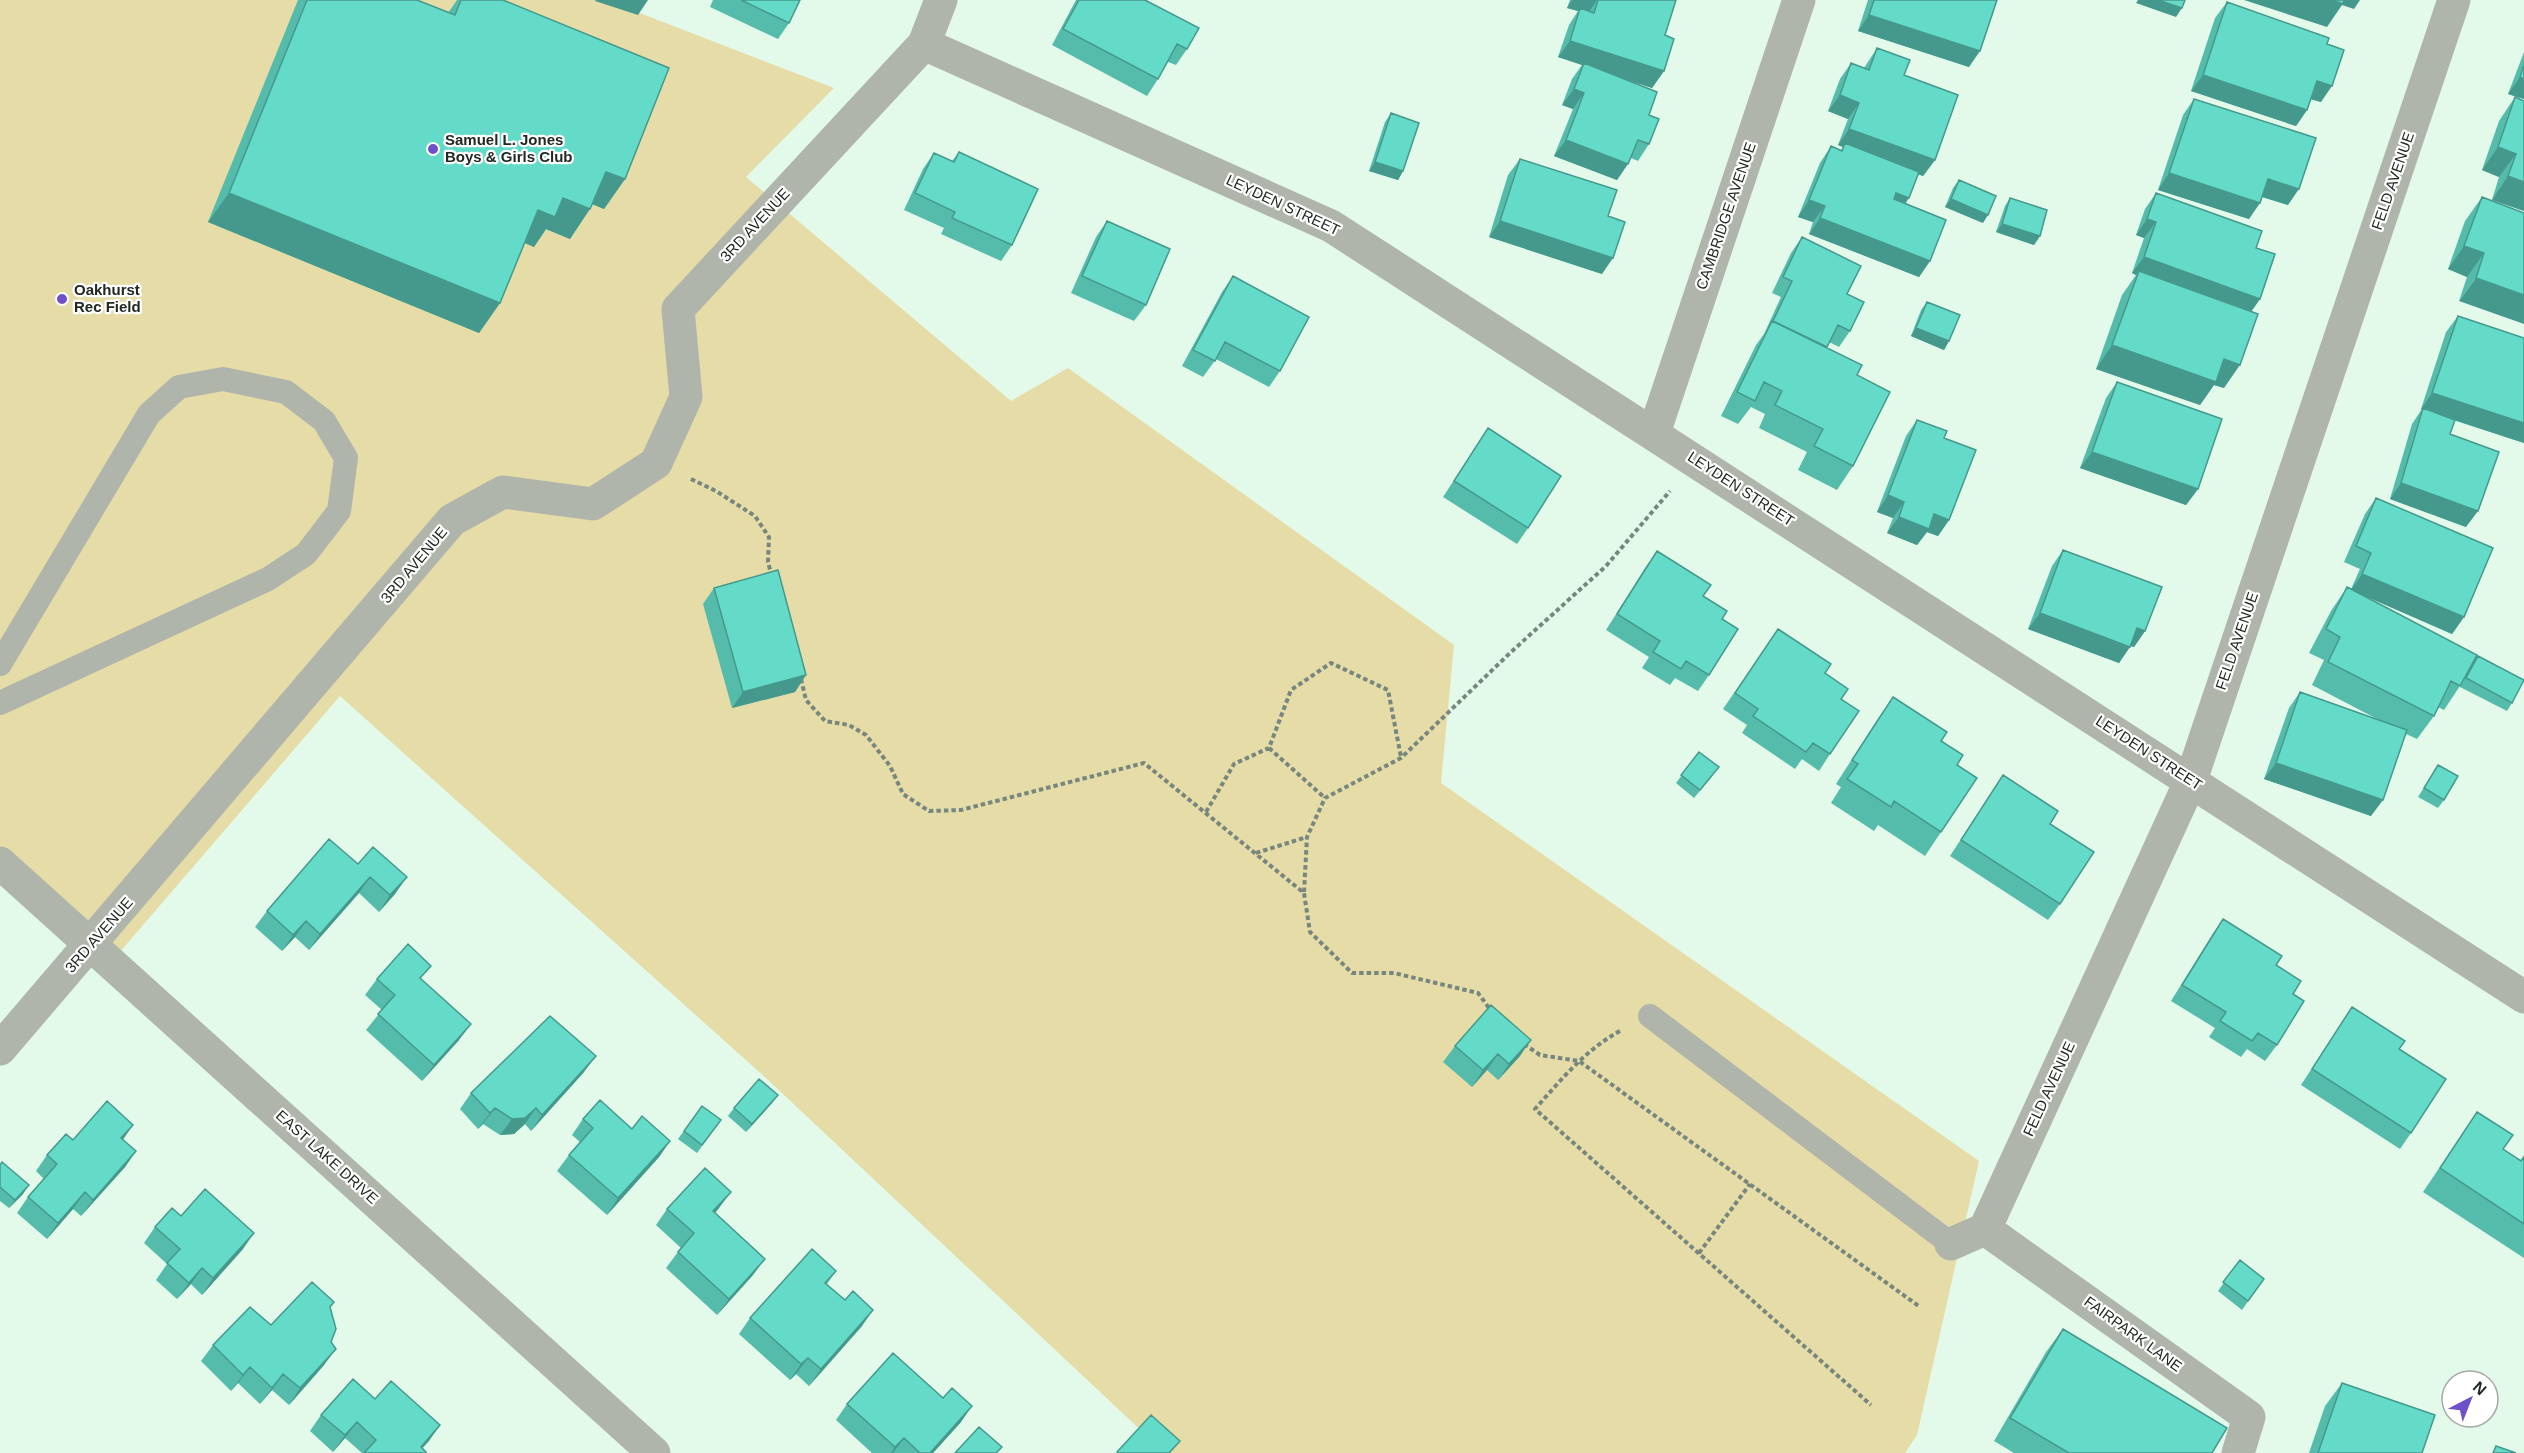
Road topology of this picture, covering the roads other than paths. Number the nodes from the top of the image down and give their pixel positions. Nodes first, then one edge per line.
1 (941, 0) edge
2 (1799, 0) edge
3 (2454, 0) edge
4 (924, 44) junction
5 (1654, 433) junction
6 (0, 664) edge
7 (0, 702) edge
8 (2191, 780) junction
9 (0, 863) edge
10 (92, 944) junction
11 (2524, 997) edge
12 (1650, 1016) road end
13 (0, 1048) edge
14 (1985, 1229) junction
15 (1951, 1244) joint
16 (654, 1453) edge
17 (2238, 1453) edge

1 - 4 street, 3RD AVENUE
2 - 5 street, CAMBRIDGE AVENUE
3 - 8 street, FELD AVENUE
4 - 5 street, LEYDEN STREET
4 - 10 street, 3RD AVENUE
5 - 8 street, LEYDEN STREET
6 - 7 lane
8 - 11 street, LEYDEN STREET
8 - 14 street, FELD AVENUE
9 - 10 street, EAST LAKE DRIVE
10 - 13 street, 3RD AVENUE
10 - 16 street, EAST LAKE DRIVE
12 - 15 lane
14 - 15 street
14 - 17 street, FAIRPARK LANE

